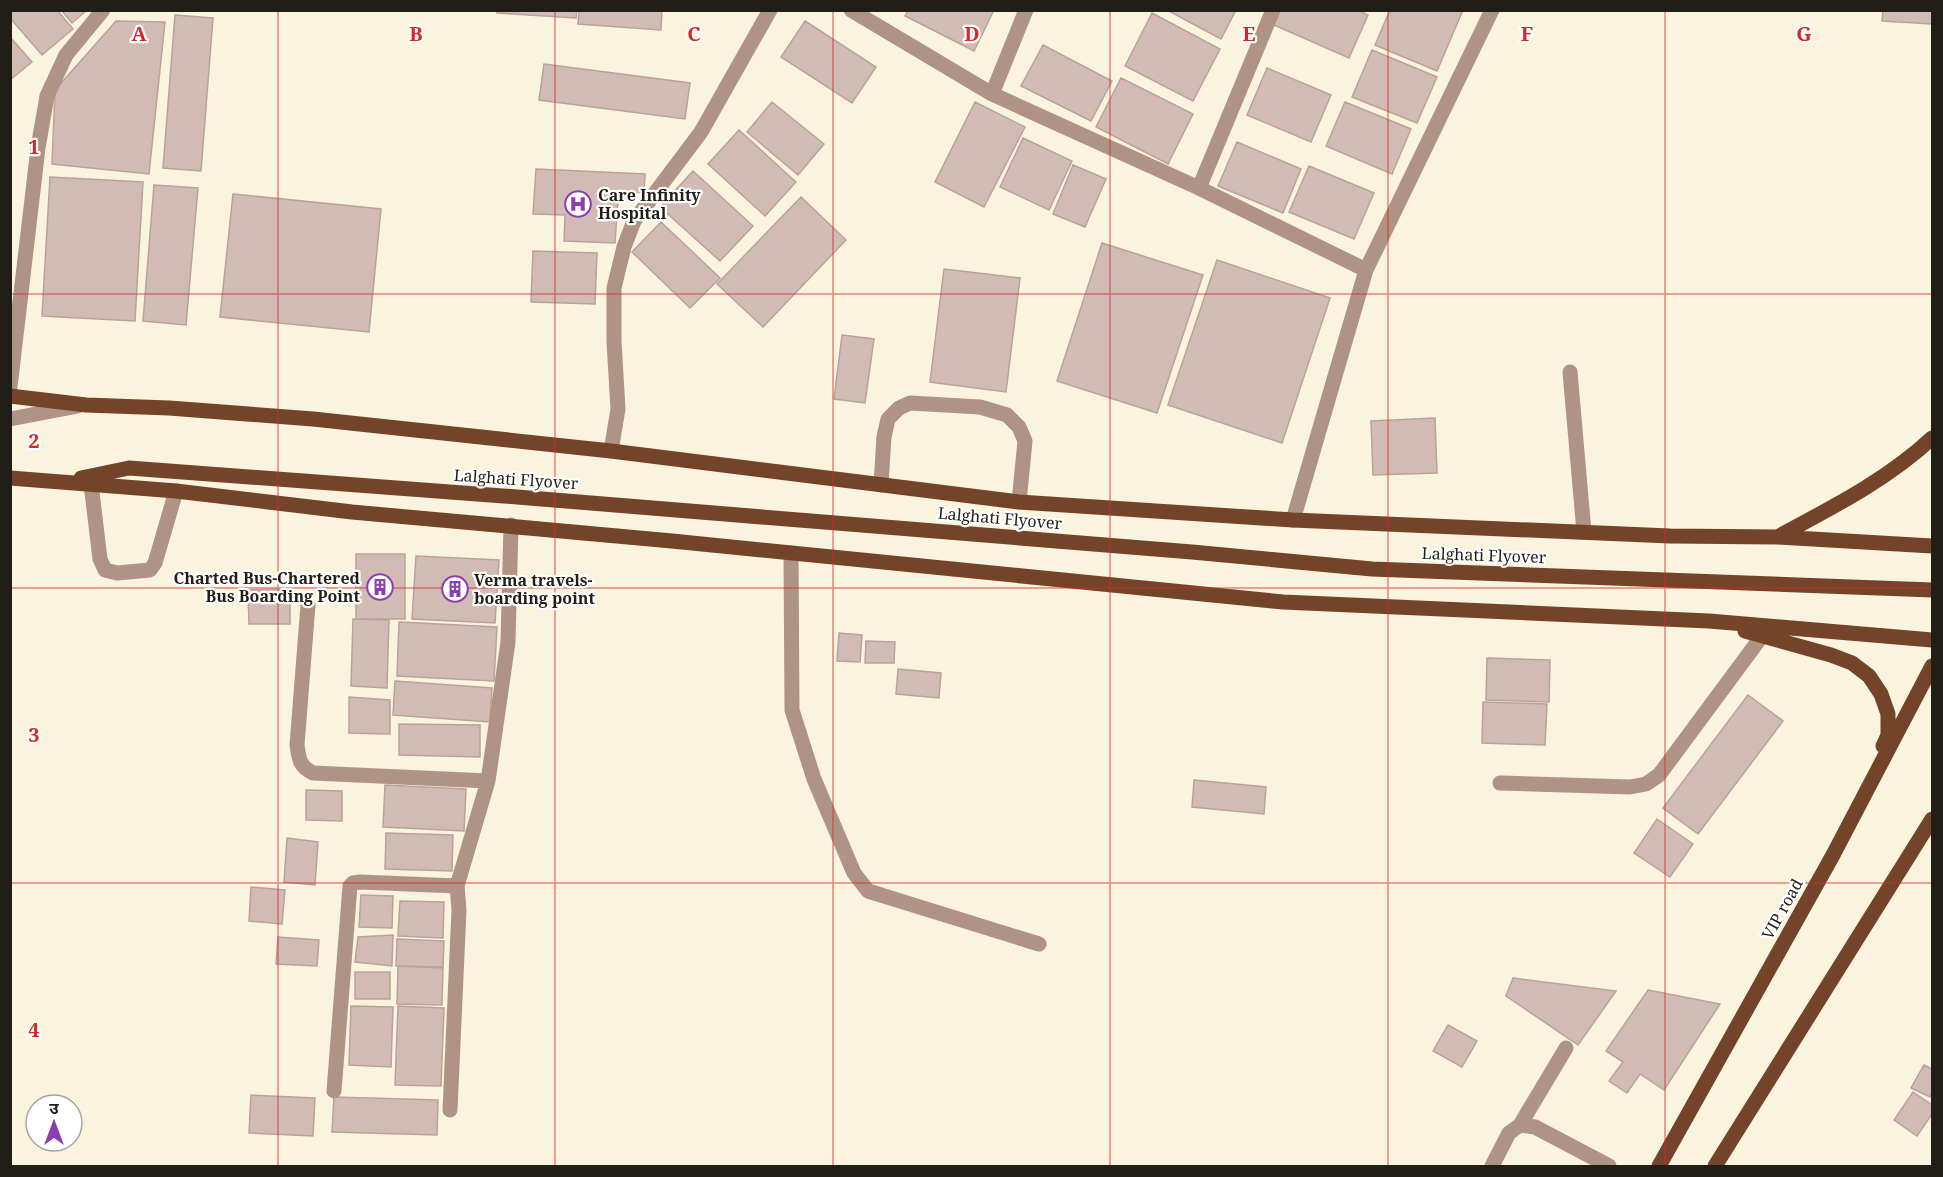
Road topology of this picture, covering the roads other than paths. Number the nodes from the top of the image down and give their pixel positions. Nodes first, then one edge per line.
1 (103, 10) edge
2 (771, 10) edge
3 (850, 10) edge
4 (1026, 10) edge
5 (1273, 10) edge
6 (1492, 10) edge
7 (992, 94) junction
8 (1199, 188) junction
9 (1366, 270) junction
10 (1570, 372) dead end
11 (10, 387) edge
12 (10, 396) edge
13 (86, 405) junction
14 (10, 419) edge
15 (1932, 438) edge
16 (611, 451) junction
17 (10, 478) edge
18 (67, 482) junction
19 (91, 484) junction
20 (881, 485) junction
21 (176, 491) junction
22 (1019, 502) junction
23 (1293, 520) junction
24 (511, 525) junction
25 (1584, 532) junction
26 (1777, 537) junction
27 (1932, 546) edge
28 (791, 553) junction
29 (1932, 590) edge
30 (308, 605) dead end
31 (1709, 621) junction
32 (1762, 636) junction
33 (1932, 640) edge
34 (1932, 666) edge
35 (488, 781) junction
36 (1500, 783) dead end
37 (1932, 819) edge
38 (1833, 855) junction
39 (457, 886) junction
40 (1039, 944) dead end
41 (1566, 1048) dead end
42 (333, 1090) dead end
43 (450, 1110) dead end
44 (1520, 1125) junction
45 (1492, 1167) edge
46 (1609, 1167) edge
47 (1659, 1167) edge
48 (1715, 1167) edge

1 - 11 street
2 - 16 street
3 - 7 street
4 - 7 street
5 - 8 street
6 - 9 street
7 - 8 street
8 - 9 street
9 - 23 street
10 - 25 street
12 - 13 main road
13 - 14 street
13 - 16 main road
15 - 26 main road
16 - 20 main road
17 - 18 main road
18 - 19 main road
18 - 29 main road, Lalghati Flyover
19 - 21 main road
19 - 21 street
20 - 22 main road
20 - 22 street
21 - 24 main road
22 - 23 main road
23 - 25 main road
24 - 28 main road
24 - 35 street
25 - 26 main road
26 - 27 main road
28 - 31 main road
28 - 40 street
30 - 35 street
31 - 32 main road
31 - 33 main road
32 - 36 street
32 - 38 main road
34 - 38 main road, VIP road
35 - 39 street
37 - 48 main road
38 - 47 main road, VIP road
39 - 42 street
39 - 43 street
41 - 44 street
44 - 45 street
44 - 46 street

